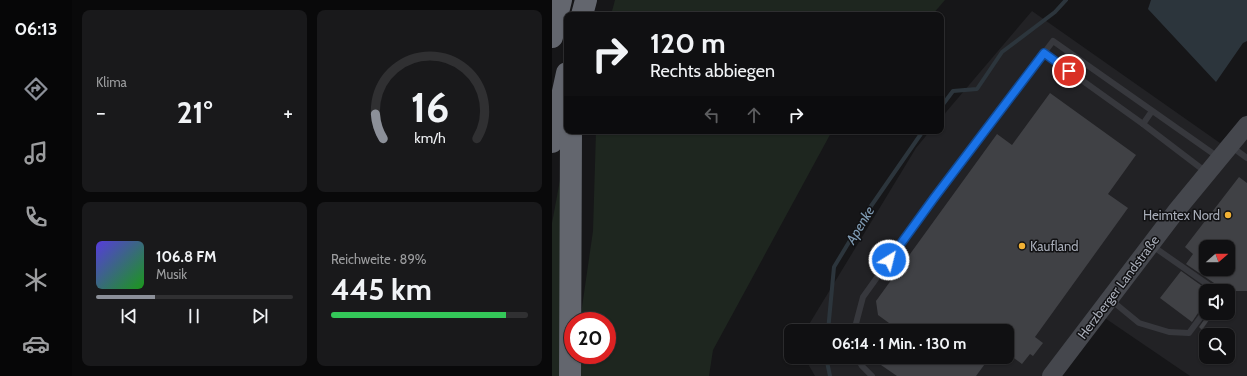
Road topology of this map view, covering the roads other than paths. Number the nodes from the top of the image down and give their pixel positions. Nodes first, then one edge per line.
1 (561, 0) edge
2 (586, 0) edge
3 (583, 12) edge
4 (552, 37) edge
5 (1044, 53) junction
6 (564, 87) edge
7 (1152, 111) junction
8 (1143, 124) junction
9 (1247, 125) edge
10 (571, 134) edge
11 (552, 142) edge
12 (1225, 152) junction
13 (1247, 158) edge
14 (1208, 173) junction
15 (1151, 245) junction
16 (1207, 284) edge
17 (1110, 299) junction
18 (1199, 319) edge
19 (856, 324) edge
20 (861, 364) edge
21 (570, 376) edge
22 (872, 376) edge
23 (1051, 376) edge

1 - 4 highway
2 - 3 highway
5 - 7 lane
5 - 8 lane
5 - 19 lane
6 - 11 highway
7 - 8 lane
7 - 12 lane
8 - 14 lane
9 - 12 street, Herzberger Landstraße
10 - 21 highway
12 - 13 lane
12 - 14 street, Herzberger Landstraße
14 - 15 street, Herzberger Landstraße
15 - 16 lane
15 - 17 street, Herzberger Landstraße
17 - 18 lane
17 - 23 street, Herzberger Landstraße
20 - 22 lane

